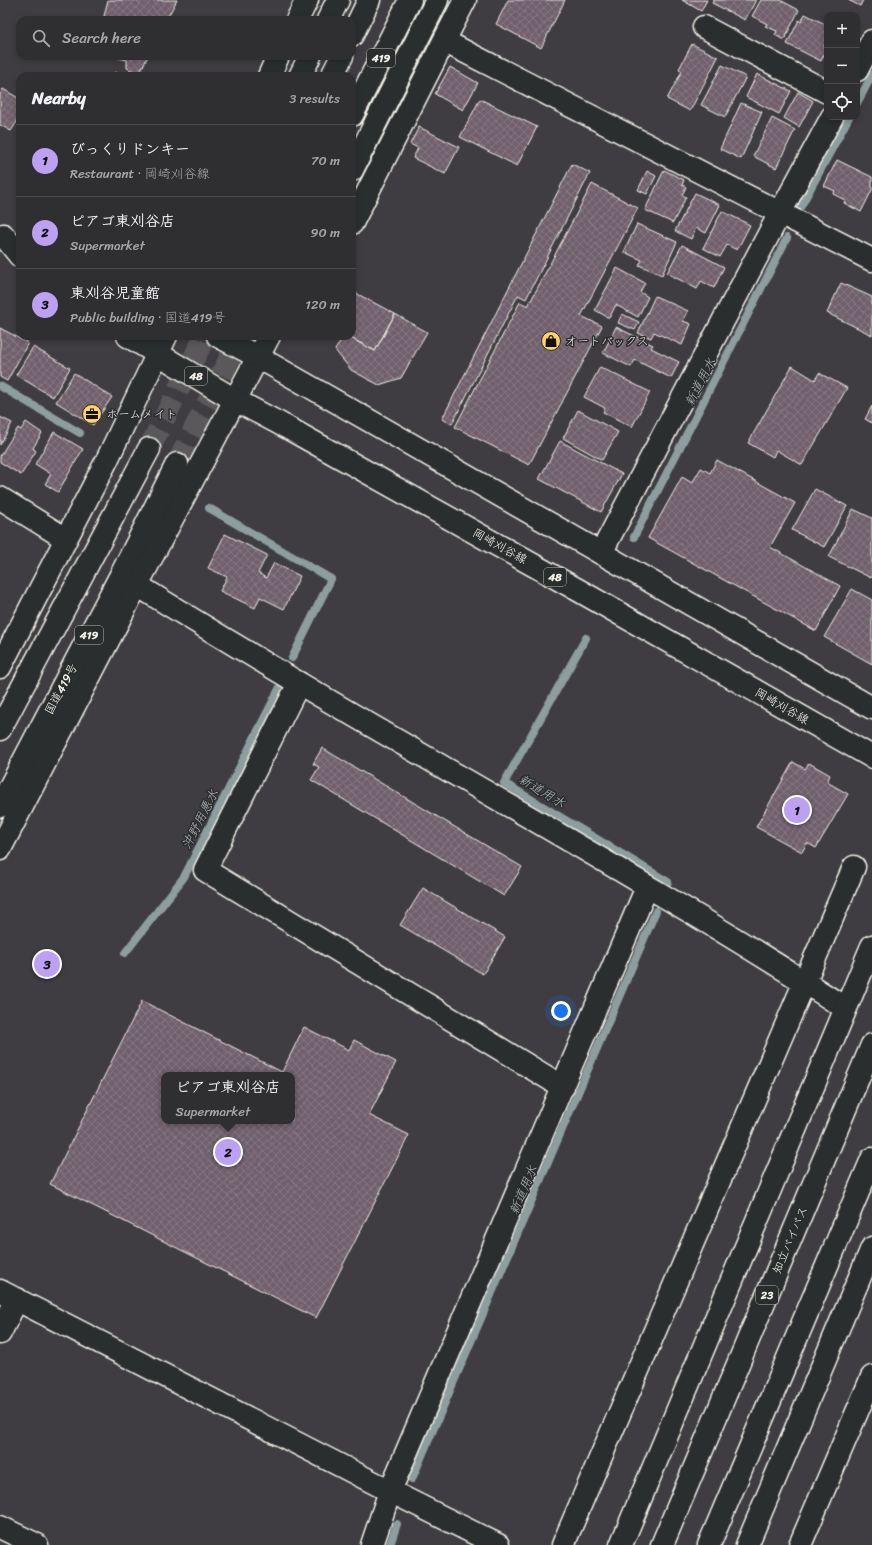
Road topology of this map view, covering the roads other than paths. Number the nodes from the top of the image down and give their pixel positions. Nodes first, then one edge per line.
1 (307, 0) edge
2 (338, 0) edge
3 (369, 0) edge
4 (410, 0) edge
5 (437, 0) edge
6 (465, 0) edge
7 (299, 16) edge
8 (330, 16) edge
9 (356, 27) edge
10 (704, 27) dead end
11 (444, 41) junction
12 (872, 42) edge
13 (276, 60) edge
14 (308, 60) edge
15 (340, 60) edge
16 (860, 64) edge
17 (271, 72) edge
18 (302, 72) edge
19 (334, 72) edge
20 (824, 90) edge
21 (356, 107) edge
22 (830, 120) edge
23 (356, 162) edge
24 (780, 213) junction
25 (356, 215) edge
26 (8, 236) edge
27 (16, 249) edge
28 (872, 260) edge
29 (143, 340) edge
30 (226, 340) edge
31 (267, 340) edge
32 (162, 345) edge
33 (258, 357) junction
34 (236, 400) junction
35 (149, 449) tunnel mouth
36 (177, 464) tunnel mouth
37 (0, 498) edge
38 (66, 539) junction
39 (601, 554) junction
40 (137, 585) junction
41 (0, 667) edge
42 (299, 683) junction
43 (872, 708) edge
44 (0, 729) edge
45 (872, 757) edge
46 (0, 806) edge
47 (0, 849) edge
48 (854, 867) dead end
49 (647, 887) junction
50 (872, 946) edge
51 (805, 982) junction
52 (845, 1008) junction
53 (872, 1045) edge
54 (564, 1087) junction
55 (872, 1159) edge
56 (872, 1248) edge
57 (8, 1295) edge
58 (0, 1333) edge
59 (872, 1377) edge
60 (390, 1491) junction
61 (0, 1527) edge
62 (37, 1545) edge
63 (372, 1545) edge
64 (498, 1545) edge
65 (563, 1545) edge
66 (620, 1545) edge
67 (662, 1545) edge
68 (709, 1545) edge
69 (747, 1545) edge
70 (800, 1545) edge

1 - 7 main road
2 - 8 main road
3 - 9 main road
4 - 21 main road, 419
5 - 23 main road
6 - 11 main road
10 - 20 main road
11 - 24 main road
11 - 25 main road
12 - 16 main road
13 - 17 main road
14 - 18 main road
15 - 19 main road
22 - 24 main road
24 - 28 main road
24 - 39 main road
26 - 27 main road
29 - 32 main road, 岡崎刈谷線 / 48
30 - 33 main road
31 - 33 main road
32 - 34 main road, 岡崎刈谷線 / 48
32 - 38 main road
33 - 34 main road
33 - 39 main road
34 - 40 main road
34 - 45 main road, 岡崎刈谷線 / 48
35 - 44 main road, 419
36 - 46 main road, 国道419号 / 419
37 - 38 main road
38 - 41 main road
39 - 43 main road
40 - 42 main road
40 - 47 main road
42 - 49 main road
42 - 54 main road
48 - 51 main road
49 - 51 main road
49 - 54 main road
50 - 52 main road
51 - 52 main road
51 - 65 main road
52 - 66 main road
53 - 67 main road, 知立バイパス / 23
54 - 60 main road
55 - 68 main road
56 - 69 main road
57 - 58 main road
57 - 60 main road
59 - 70 main road
60 - 63 main road
60 - 64 main road
61 - 62 main road

